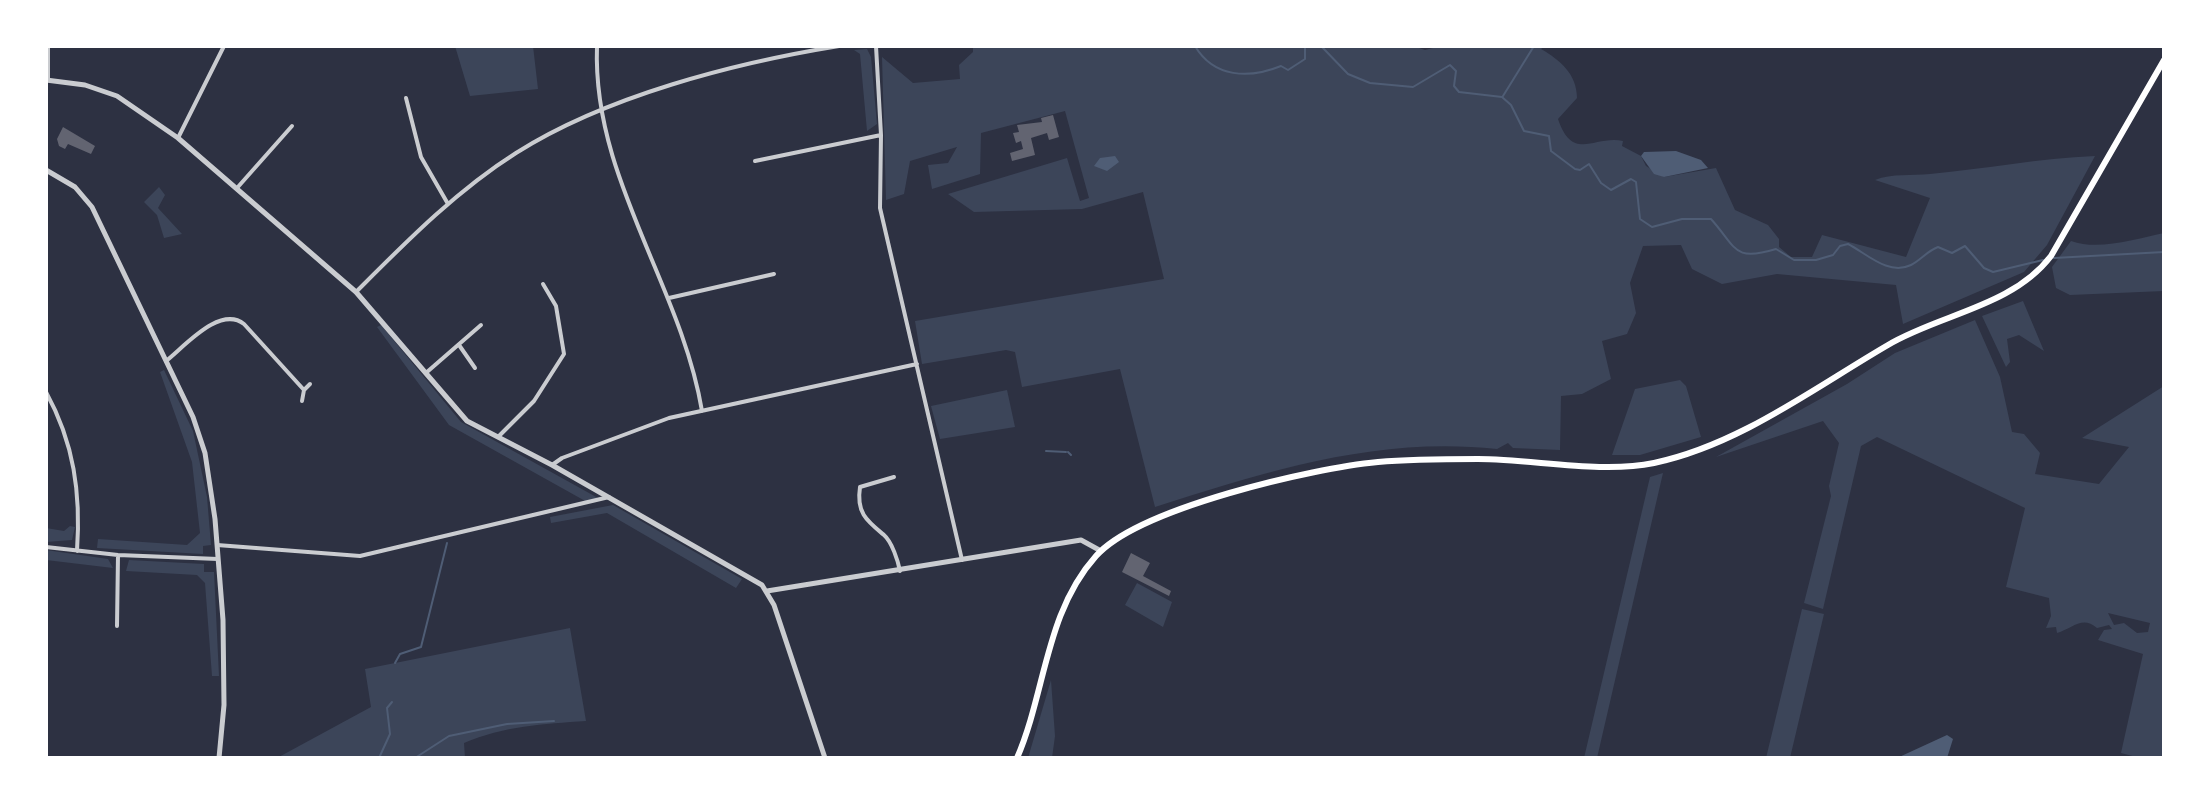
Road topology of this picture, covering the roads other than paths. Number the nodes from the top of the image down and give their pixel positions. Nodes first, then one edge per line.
1 (48, 46) edge
2 (224, 46) edge
3 (597, 46) edge
4 (839, 46) edge
5 (876, 46) edge
6 (2164, 60) edge
7 (47, 80) edge
8 (406, 98) dead end
9 (602, 111) junction
10 (292, 126) dead end
11 (881, 135) junction
12 (178, 138) junction
13 (755, 161) dead end
14 (46, 170) edge
15 (237, 188) junction
16 (448, 204) junction
17 (774, 274) dead end
18 (543, 284) dead end
19 (356, 292) junction
20 (669, 298) junction
21 (481, 325) dead end
22 (459, 345) junction
23 (166, 361) junction
24 (917, 364) junction
25 (475, 368) dead end
26 (427, 372) junction
27 (310, 384) dead end
28 (304, 390) junction
29 (46, 392) edge
30 (302, 401) dead end
31 (702, 411) junction
32 (499, 436) junction
33 (552, 465) junction
34 (894, 477) dead end
35 (609, 497) junction
36 (217, 545) junction
37 (46, 547) edge
38 (77, 551) junction
39 (1101, 551) junction
40 (118, 555) junction
41 (218, 559) junction
42 (962, 560) junction
43 (900, 571) junction
44 (767, 591) junction
45 (117, 626) dead end
46 (219, 758) edge
47 (825, 758) edge
48 (1017, 758) edge

1 - 7 street
2 - 12 street
3 - 9 street
4 - 9 street
5 - 11 street
6 - 39 main road
7 - 12 street
8 - 16 street
9 - 16 street
9 - 20 street
10 - 15 street
11 - 13 street
11 - 24 street
12 - 15 street
14 - 23 street
15 - 19 street
16 - 19 street
17 - 20 street
18 - 32 street
19 - 26 street
20 - 31 street
21 - 22 street
22 - 25 street
22 - 26 street
23 - 28 street
23 - 36 street
24 - 31 street
24 - 42 street
26 - 32 street
27 - 28 street
28 - 30 street
29 - 38 street
31 - 33 street
32 - 33 street
33 - 35 street
34 - 43 street
35 - 36 street
35 - 44 street
36 - 41 street
37 - 38 street
38 - 40 street
39 - 42 street
39 - 48 main road
40 - 41 street
40 - 45 street
41 - 46 street
42 - 43 street
43 - 44 street
44 - 47 street

